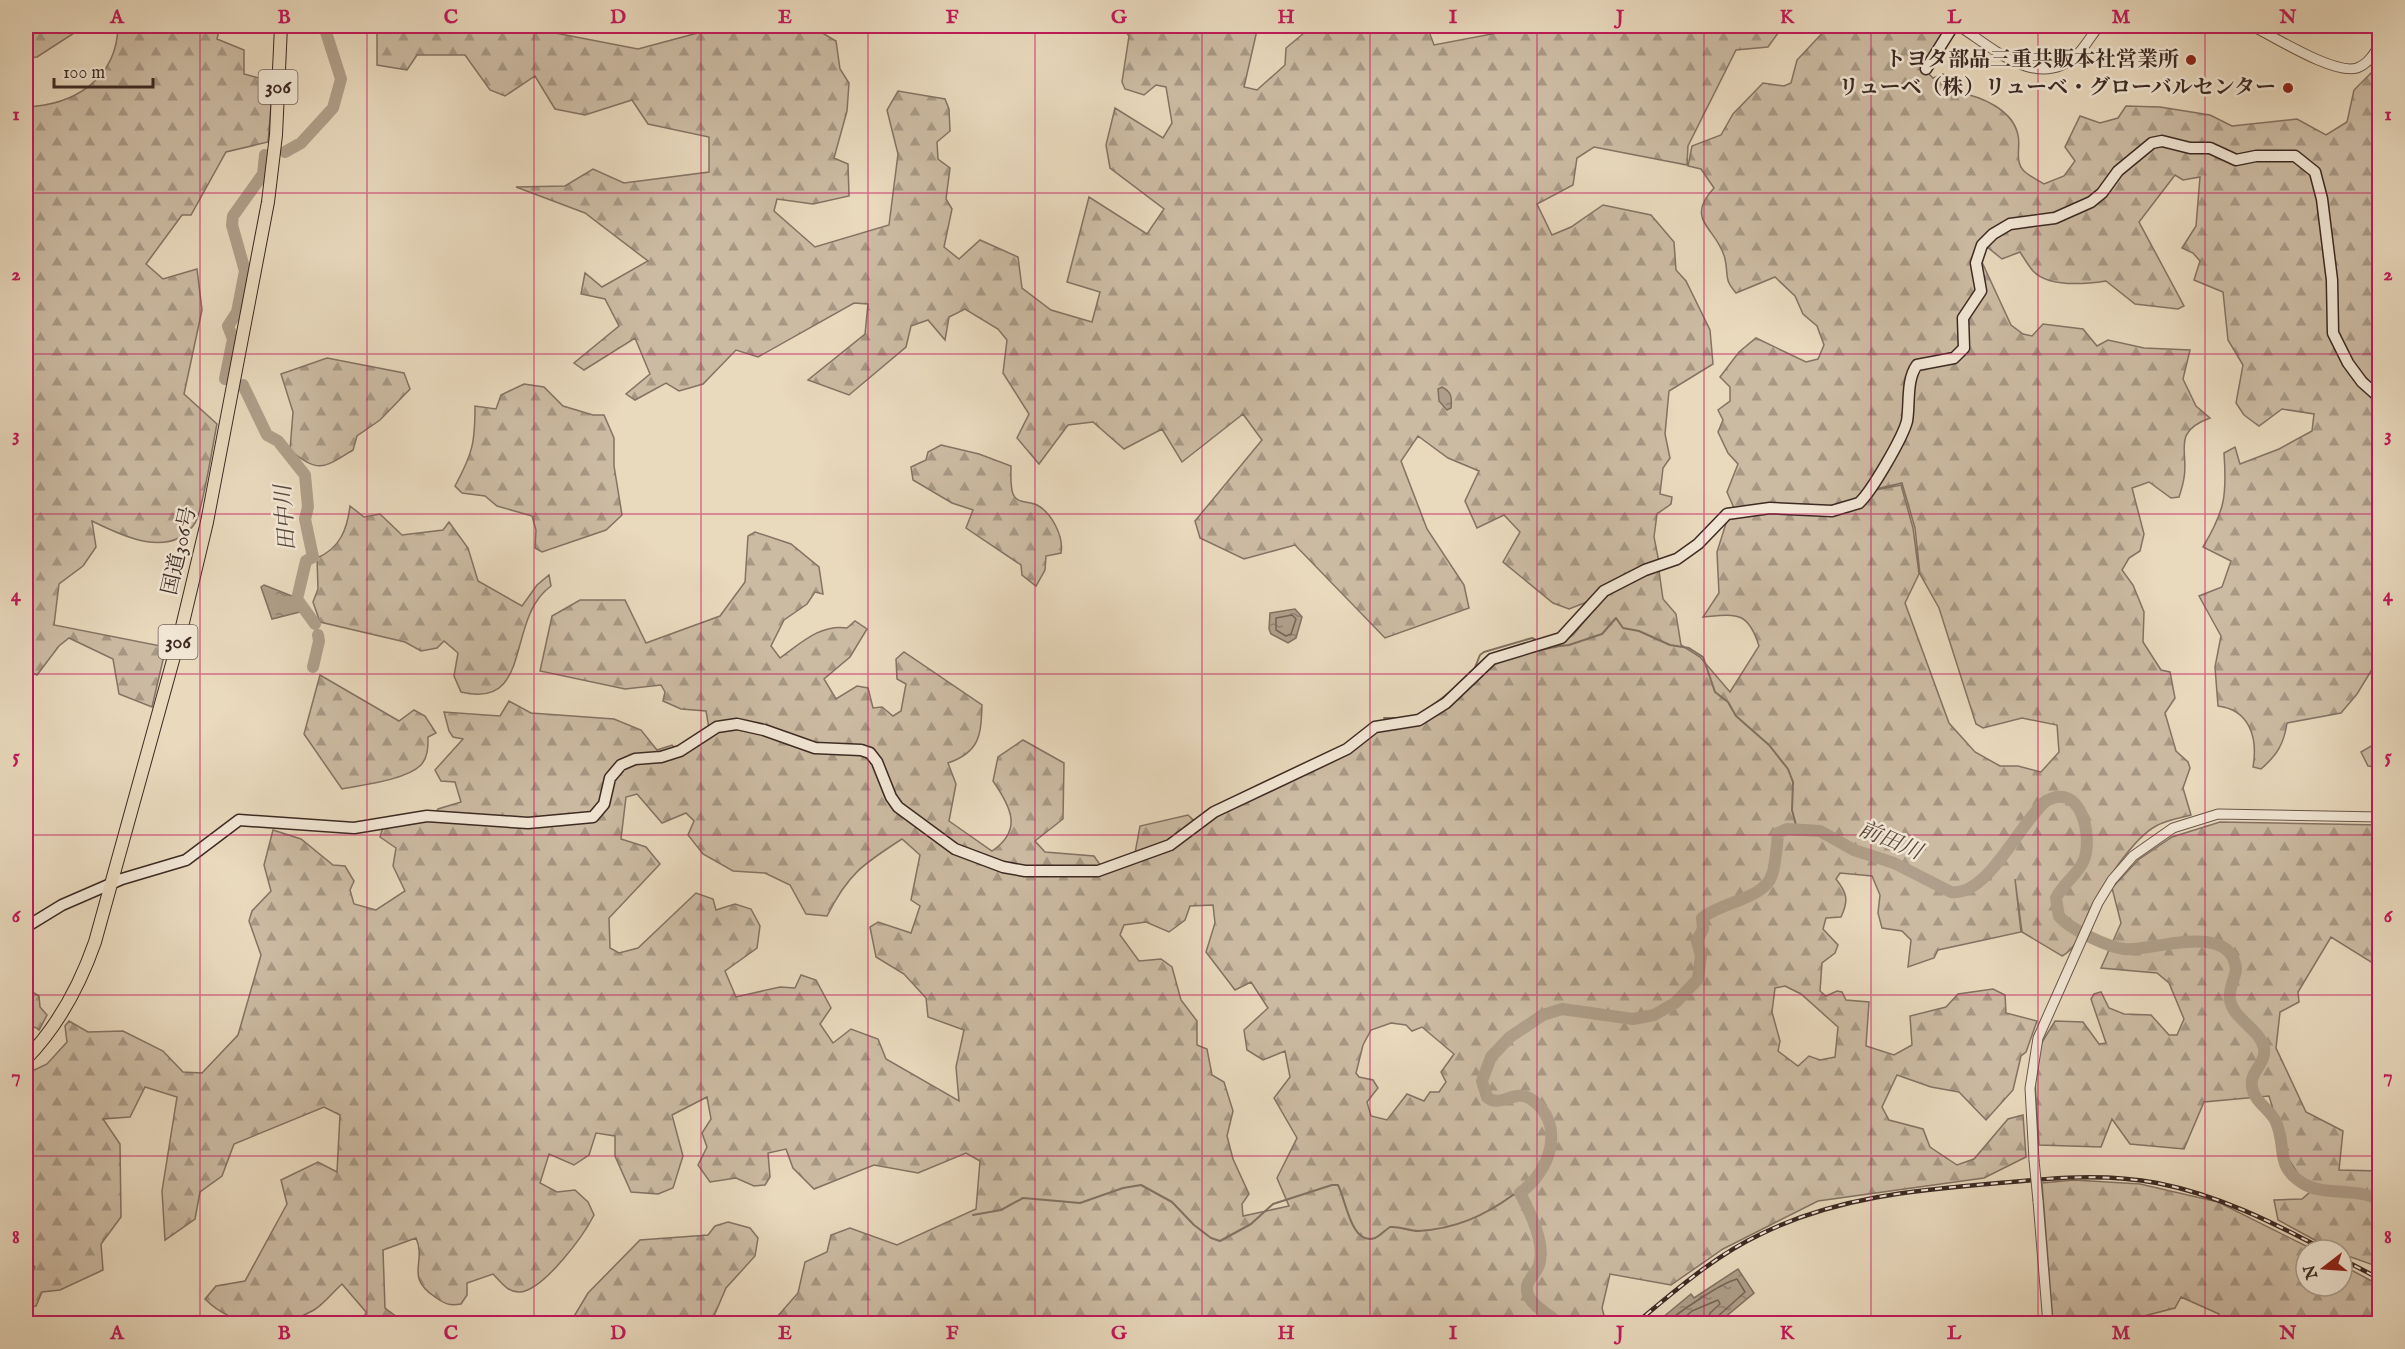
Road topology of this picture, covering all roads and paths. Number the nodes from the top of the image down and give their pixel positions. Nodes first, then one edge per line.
1 (281, 26) edge
2 (1953, 26) edge
3 (1959, 26) edge
4 (2098, 26) edge
5 (2252, 26) edge
6 (2379, 44) edge
7 (1926, 69) dead end
8 (2379, 398) edge
9 (2379, 818) edge
10 (112, 884) junction
11 (26, 927) edge
12 (26, 1059) edge
13 (2048, 1323) edge

1 - 10 highway, 国道306号 / 306
2 - 7 main road
3 - 4 street
5 - 6 street
8 - 10 main road
9 - 13 street, bridge
10 - 11 main road
10 - 12 highway, 国道306号 / 306

